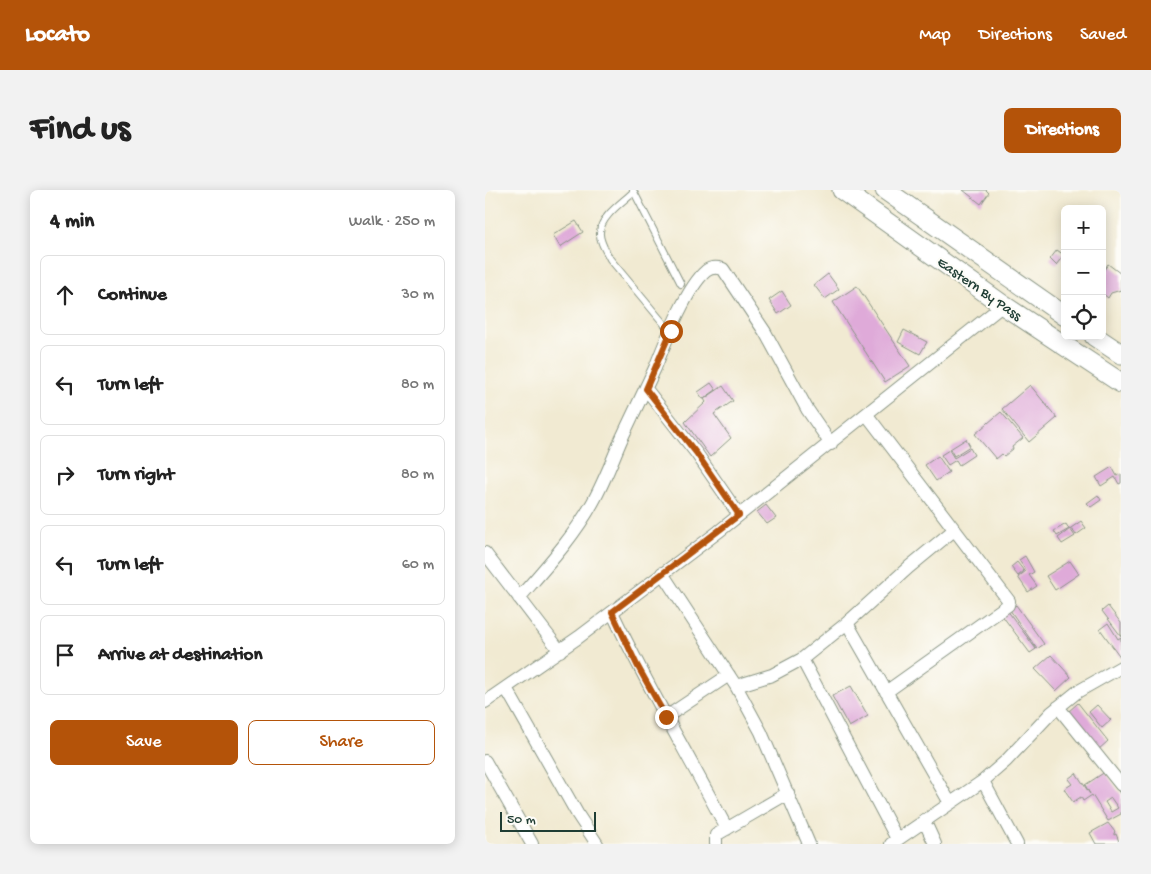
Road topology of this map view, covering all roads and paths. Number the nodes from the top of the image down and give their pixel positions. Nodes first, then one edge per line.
1 (842, 190) edge
2 (885, 190) edge
3 (633, 191) edge
4 (681, 284) dead end
5 (1003, 305) junction
6 (1061, 313) edge
7 (671, 331) junction
8 (1100, 340) edge
9 (1121, 354) edge
10 (1121, 383) edge
11 (646, 389) junction
12 (867, 415) junction
13 (831, 444) junction
14 (739, 515) junction
15 (955, 530) junction
16 (485, 552) edge
17 (663, 574) junction
18 (519, 598) junction
19 (612, 612) junction
20 (847, 623) junction
21 (560, 651) junction
22 (802, 659) junction
23 (1119, 672) edge
24 (733, 681) junction
25 (506, 688) junction
26 (886, 692) junction
27 (485, 702) edge
28 (1058, 708) junction
29 (666, 717) junction
30 (485, 761) edge
31 (983, 781) junction
32 (1121, 784) edge
33 (788, 794) junction
34 (950, 803) junction
35 (925, 820) junction
36 (727, 829) junction
37 (894, 842) edge
38 (532, 844) edge
39 (597, 844) edge
40 (716, 844) edge
41 (809, 844) edge
42 (935, 844) edge
43 (1017, 844) edge

1 - 5 main road, Eastern By Pass
2 - 6 main road, Eastern By Pass
3 - 4 lane
3 - 7 lane
5 - 10 main road, Eastern By Pass
5 - 12 street
7 - 11 street
7 - 13 street
8 - 9 main road
11 - 14 street
11 - 18 street
12 - 13 street
12 - 15 street
13 - 14 street
14 - 17 street
15 - 20 street
15 - 26 street
16 - 18 street
17 - 19 street
17 - 24 street
18 - 21 street
19 - 21 street
19 - 29 street
20 - 22 street
20 - 26 street
21 - 25 street
22 - 24 street
22 - 37 street
23 - 28 street
24 - 29 street
24 - 33 street
25 - 27 street
25 - 39 street
26 - 34 street
28 - 31 street
28 - 32 street
29 - 36 street
30 - 38 street
31 - 34 street
31 - 43 street
33 - 36 street
33 - 41 street
34 - 35 street
35 - 37 street
35 - 42 street
36 - 40 street

